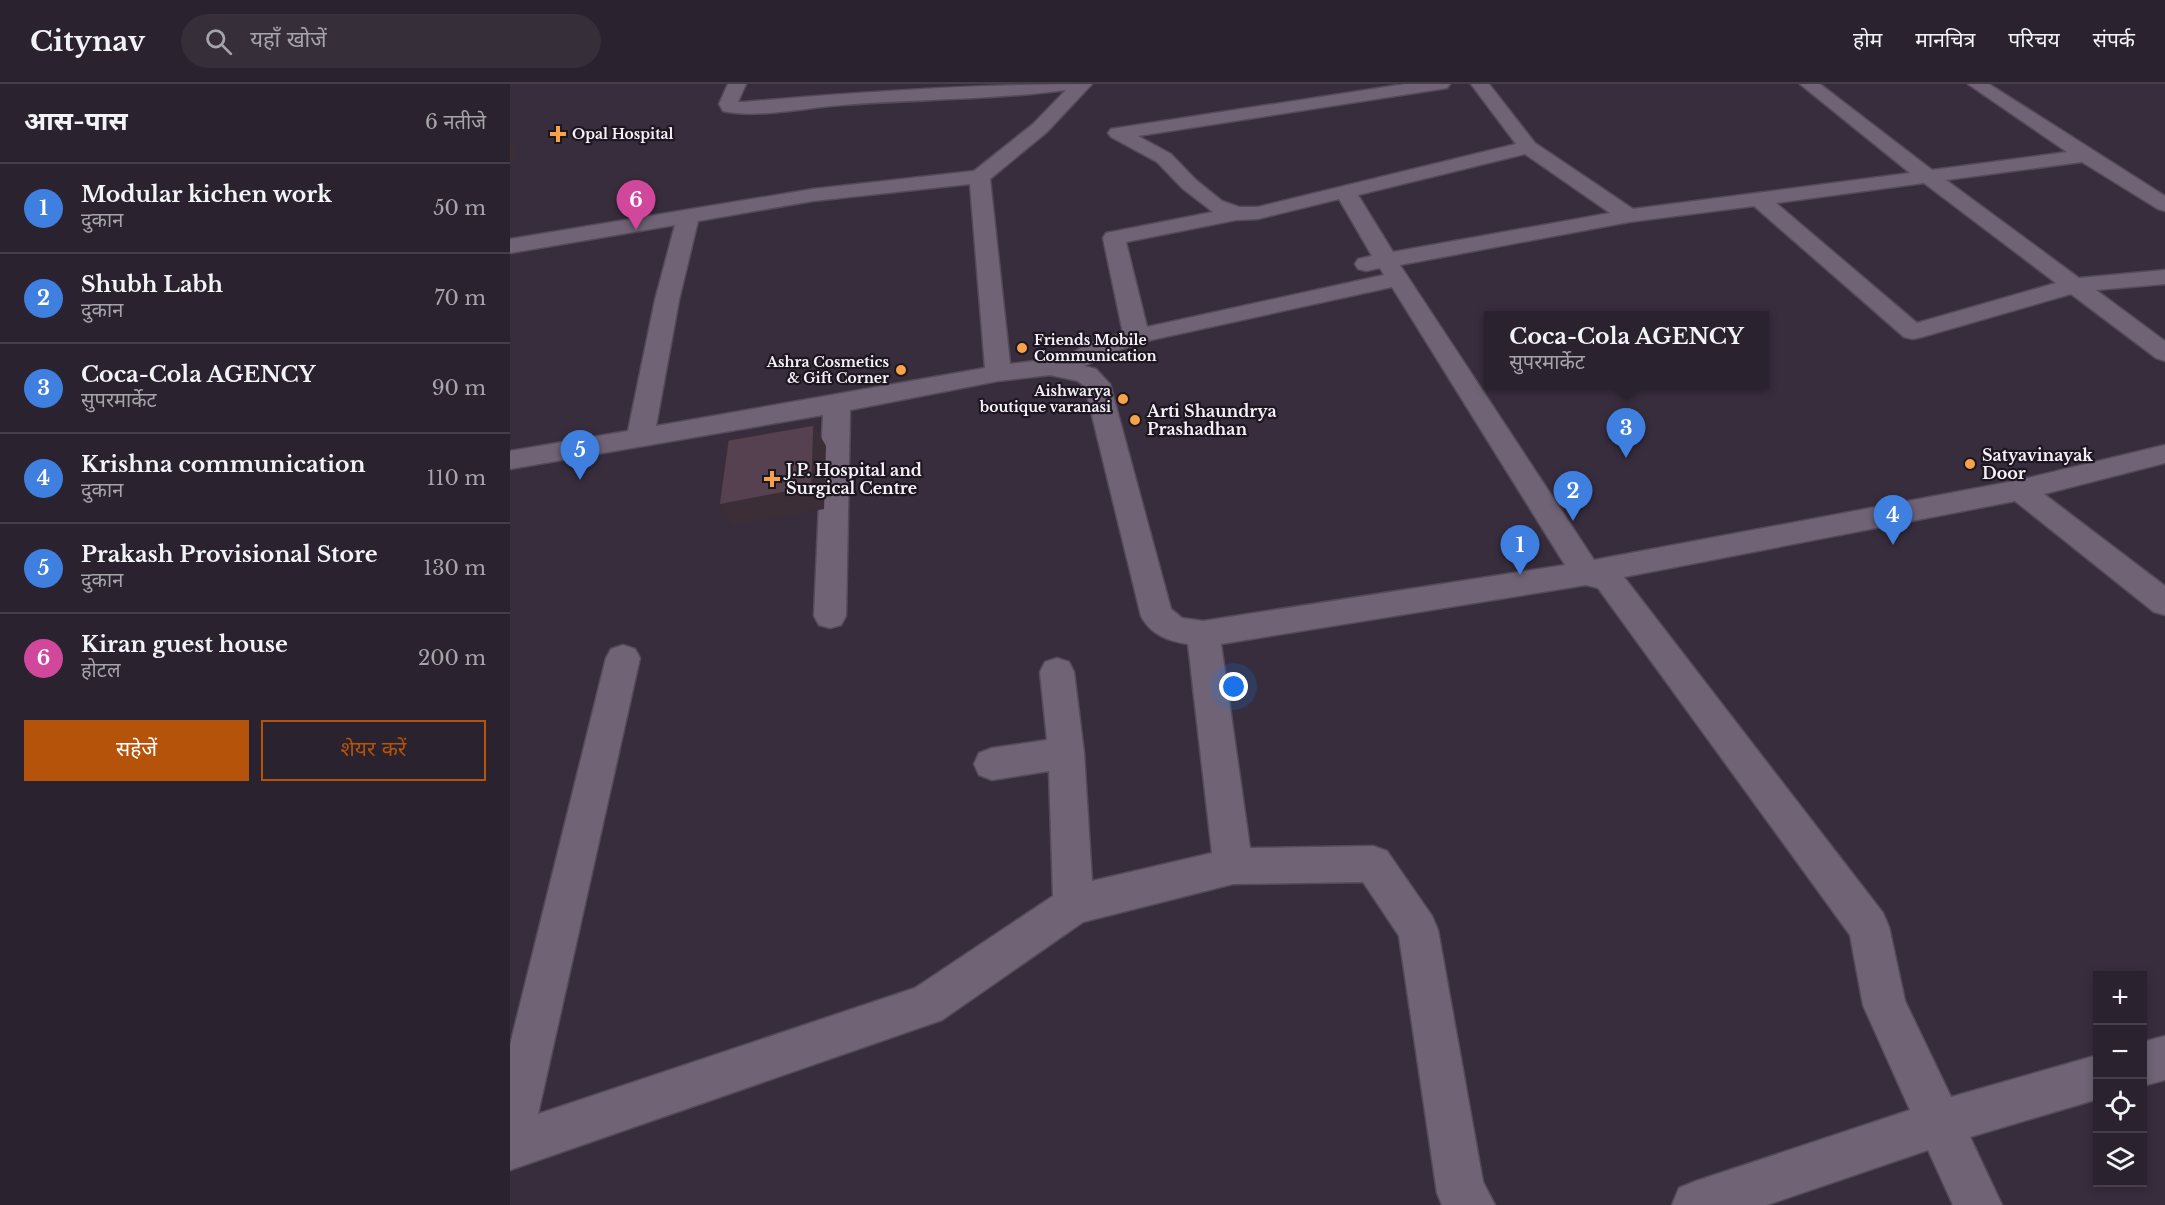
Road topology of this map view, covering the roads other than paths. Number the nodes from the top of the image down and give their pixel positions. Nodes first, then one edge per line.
1 (737, 84) edge
2 (1075, 84) edge
3 (1083, 84) edge
4 (1441, 84) edge
5 (1480, 84) edge
6 (1809, 84) edge
7 (1977, 84) edge
8 (1528, 147) junction
9 (2086, 156) junction
10 (1927, 176) junction
11 (980, 177) junction
12 (1345, 191) junction
13 (1759, 199) junction
14 (2165, 205) edge
15 (1236, 214) junction
16 (1629, 216) junction
17 (688, 217) junction
18 (510, 246) edge
19 (1340, 269) dead end
20 (1392, 270) junction
21 (2165, 277) edge
22 (2076, 285) junction
23 (1137, 338) junction
24 (2165, 353) edge
25 (1063, 369) junction
26 (998, 373) junction
27 (837, 404) junction
28 (640, 438) junction
29 (2165, 454) edge
30 (510, 460) edge
31 (2020, 490) junction
32 (1586, 573) junction
33 (2165, 603) edge
34 (830, 616) dead end
35 (1203, 634) junction
36 (623, 658) dead end
37 (1057, 672) dead end
38 (1066, 753) junction
39 (993, 764) dead end
40 (1233, 866) junction
41 (1073, 904) junction
42 (2165, 1058) edge
43 (2147, 1063) edge
44 (2093, 1078) edge
45 (1940, 1123) junction
46 (510, 1138) edge
47 (510, 1147) edge
48 (1471, 1205) edge
49 (1696, 1205) edge
50 (1978, 1205) edge

1 - 2 street
3 - 11 street
4 - 15 street
5 - 8 street
6 - 10 street
7 - 9 street
8 - 12 street
8 - 16 street
9 - 10 street
9 - 14 street
10 - 13 street
10 - 22 street
11 - 17 street
11 - 26 street
12 - 15 street
12 - 20 street
13 - 16 street
13 - 22 street
15 - 23 street
16 - 20 street
17 - 18 street
17 - 28 street
19 - 20 street
20 - 23 street
20 - 32 street
21 - 22 street
22 - 24 street
23 - 25 street
25 - 26 street
25 - 35 street
26 - 27 street
27 - 28 street
27 - 34 street
28 - 30 street
29 - 31 street
31 - 32 street
31 - 33 street
32 - 35 street
32 - 45 street
35 - 40 street
36 - 46 street
37 - 38 street
38 - 39 street
38 - 41 street
40 - 41 street
40 - 48 street
41 - 47 street
42 - 43 street
44 - 45 street
45 - 49 street
45 - 50 street

